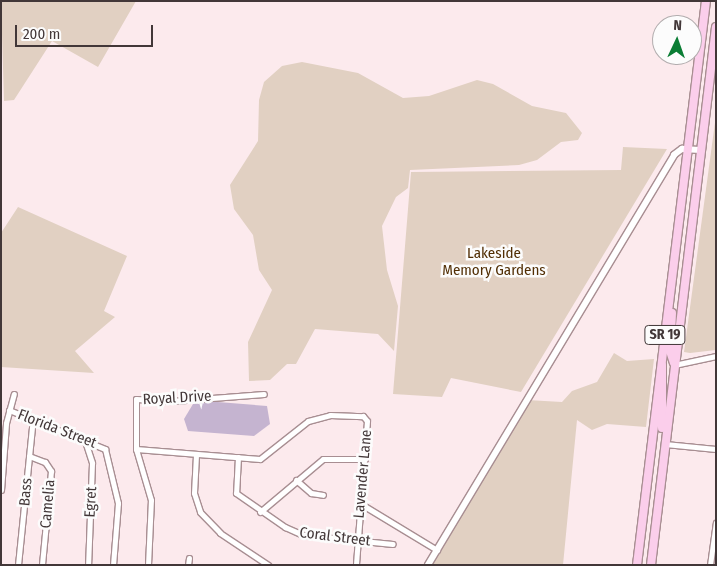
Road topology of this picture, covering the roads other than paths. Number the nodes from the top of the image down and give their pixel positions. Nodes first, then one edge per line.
1 (706, 1) edge
2 (716, 27) edge
3 (686, 149) junction
4 (700, 150) junction
5 (670, 284) junction
6 (716, 356) edge
7 (661, 364) junction
8 (674, 365) junction
9 (14, 394) dead end
10 (264, 394) dead end
11 (9, 410) junction
12 (33, 418) junction
13 (85, 441) junction
14 (665, 444) junction
15 (136, 449) junction
16 (716, 449) edge
17 (196, 455) junction
18 (29, 456) junction
19 (238, 457) junction
20 (365, 459) junction
21 (661, 477) junction
22 (296, 480) junction
23 (1, 490) edge
24 (323, 495) dead end
25 (361, 504) junction
26 (260, 512) junction
27 (716, 522) edge
28 (358, 541) junction
29 (393, 544) dead end
30 (437, 550) junction
31 (189, 558) dead end
32 (18, 565) edge
33 (42, 565) edge
34 (88, 565) edge
35 (113, 565) edge
36 (148, 565) edge
37 (188, 565) edge
38 (268, 565) edge
39 (356, 565) edge
40 (428, 565) edge
41 (638, 565) edge
42 (651, 565) edge
43 (710, 565) edge

1 - 3 main road, SR 19
2 - 4 main road, SR 19
3 - 4 street
3 - 5 main road, SR 19
3 - 30 street
4 - 8 main road, SR 19
5 - 7 main road, SR 19
5 - 8 main road
6 - 8 street
7 - 21 main road
7 - 41 main road, SR 19
8 - 14 main road, SR 19
9 - 11 street
10 - 15 street, Royal Drive
11 - 12 street, Florida Street
11 - 23 street
12 - 13 street, Florida Street
12 - 18 street, Bass
13 - 34 street, Egret
13 - 35 street, Florida Street
14 - 16 street
14 - 21 main road, SR 19
15 - 17 street, Lavender Lane
15 - 36 street, Royal Drive
17 - 19 street, Lavender Lane
17 - 38 street
18 - 32 street, Bass
18 - 33 street, Camelia
19 - 20 street, Lavender Lane
19 - 26 street, Coral Street
20 - 22 street
20 - 25 street, Lavender Lane
21 - 42 main road, SR 19
22 - 24 street
22 - 26 street
25 - 28 street, Lavender Lane
25 - 30 street
26 - 28 street, Coral Street
27 - 43 street
28 - 29 street, Coral Street
28 - 39 street, Lavender Lane
30 - 40 street
31 - 37 street

